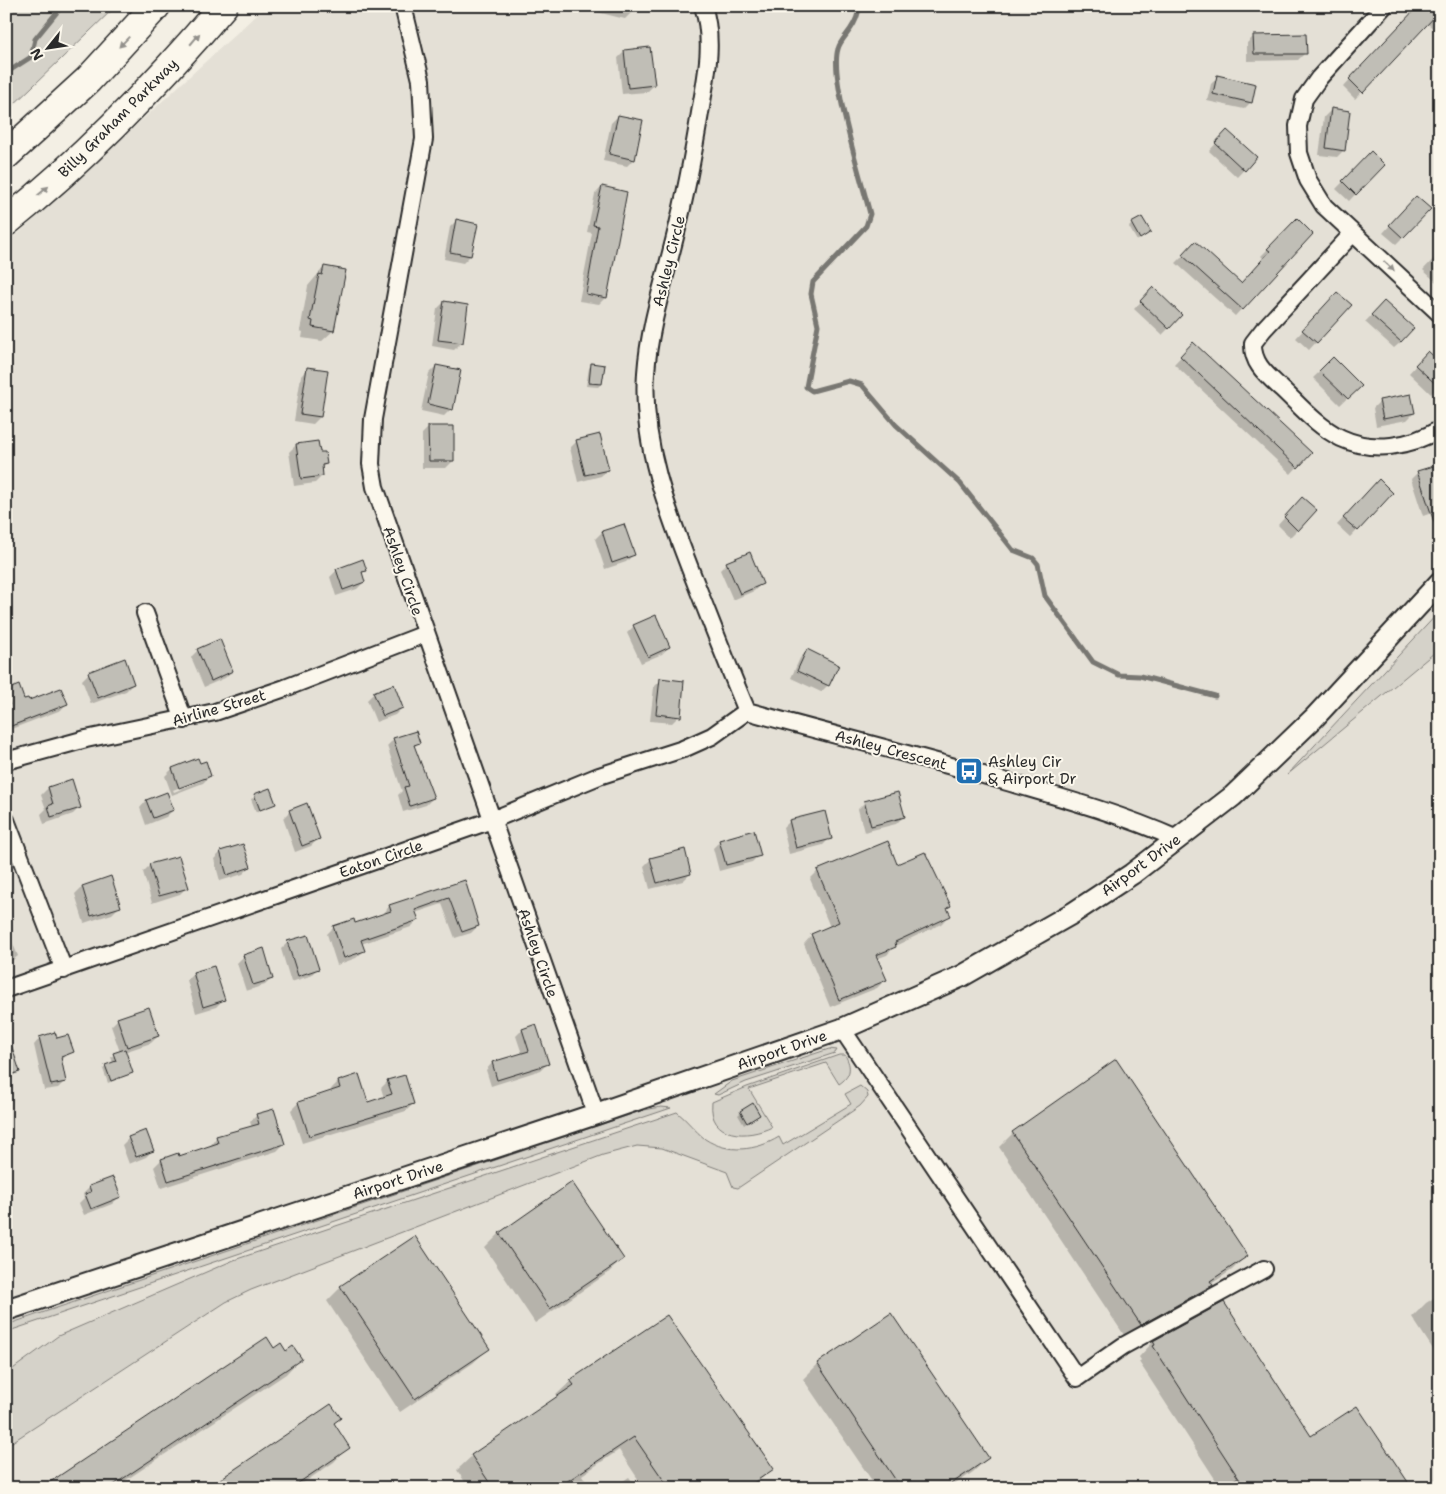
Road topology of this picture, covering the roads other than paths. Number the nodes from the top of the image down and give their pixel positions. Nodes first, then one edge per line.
1 (156, 6) edge
2 (223, 6) edge
3 (403, 6) edge
4 (703, 6) edge
5 (1384, 6) edge
6 (6, 155) edge
7 (6, 222) edge
8 (1353, 233) junction
9 (1440, 314) edge
10 (1440, 429) edge
11 (1440, 582) edge
12 (145, 613) dead end
13 (425, 634) junction
14 (747, 711) junction
15 (184, 720) junction
16 (6, 761) edge
17 (6, 820) edge
18 (492, 820) junction
19 (1177, 839) junction
20 (64, 970) junction
21 (6, 989) edge
22 (842, 1029) junction
23 (596, 1114) junction
24 (1264, 1269) dead end
25 (6, 1310) edge

1 -> 6 highway
7 -> 2 highway, Billy Graham Parkway
3 - 13 street, Ashley Circle
4 - 14 street, Ashley Circle
5 - 8 street
8 -> 9 street
8 - 10 street
11 - 19 street, Airport Drive
12 - 15 street
13 - 15 street, Airline Street
13 - 18 street, Ashley Circle
14 - 18 street, Eaton Circle
14 - 19 street, Ashley Crescent
15 - 16 street, Airline Street
17 - 20 street
18 - 20 street, Eaton Circle
18 - 23 street, Ashley Circle
19 - 22 street, Airport Drive
20 - 21 street, Eaton Circle
22 - 23 street, Airport Drive
22 - 24 street
23 - 25 street, Airport Drive

